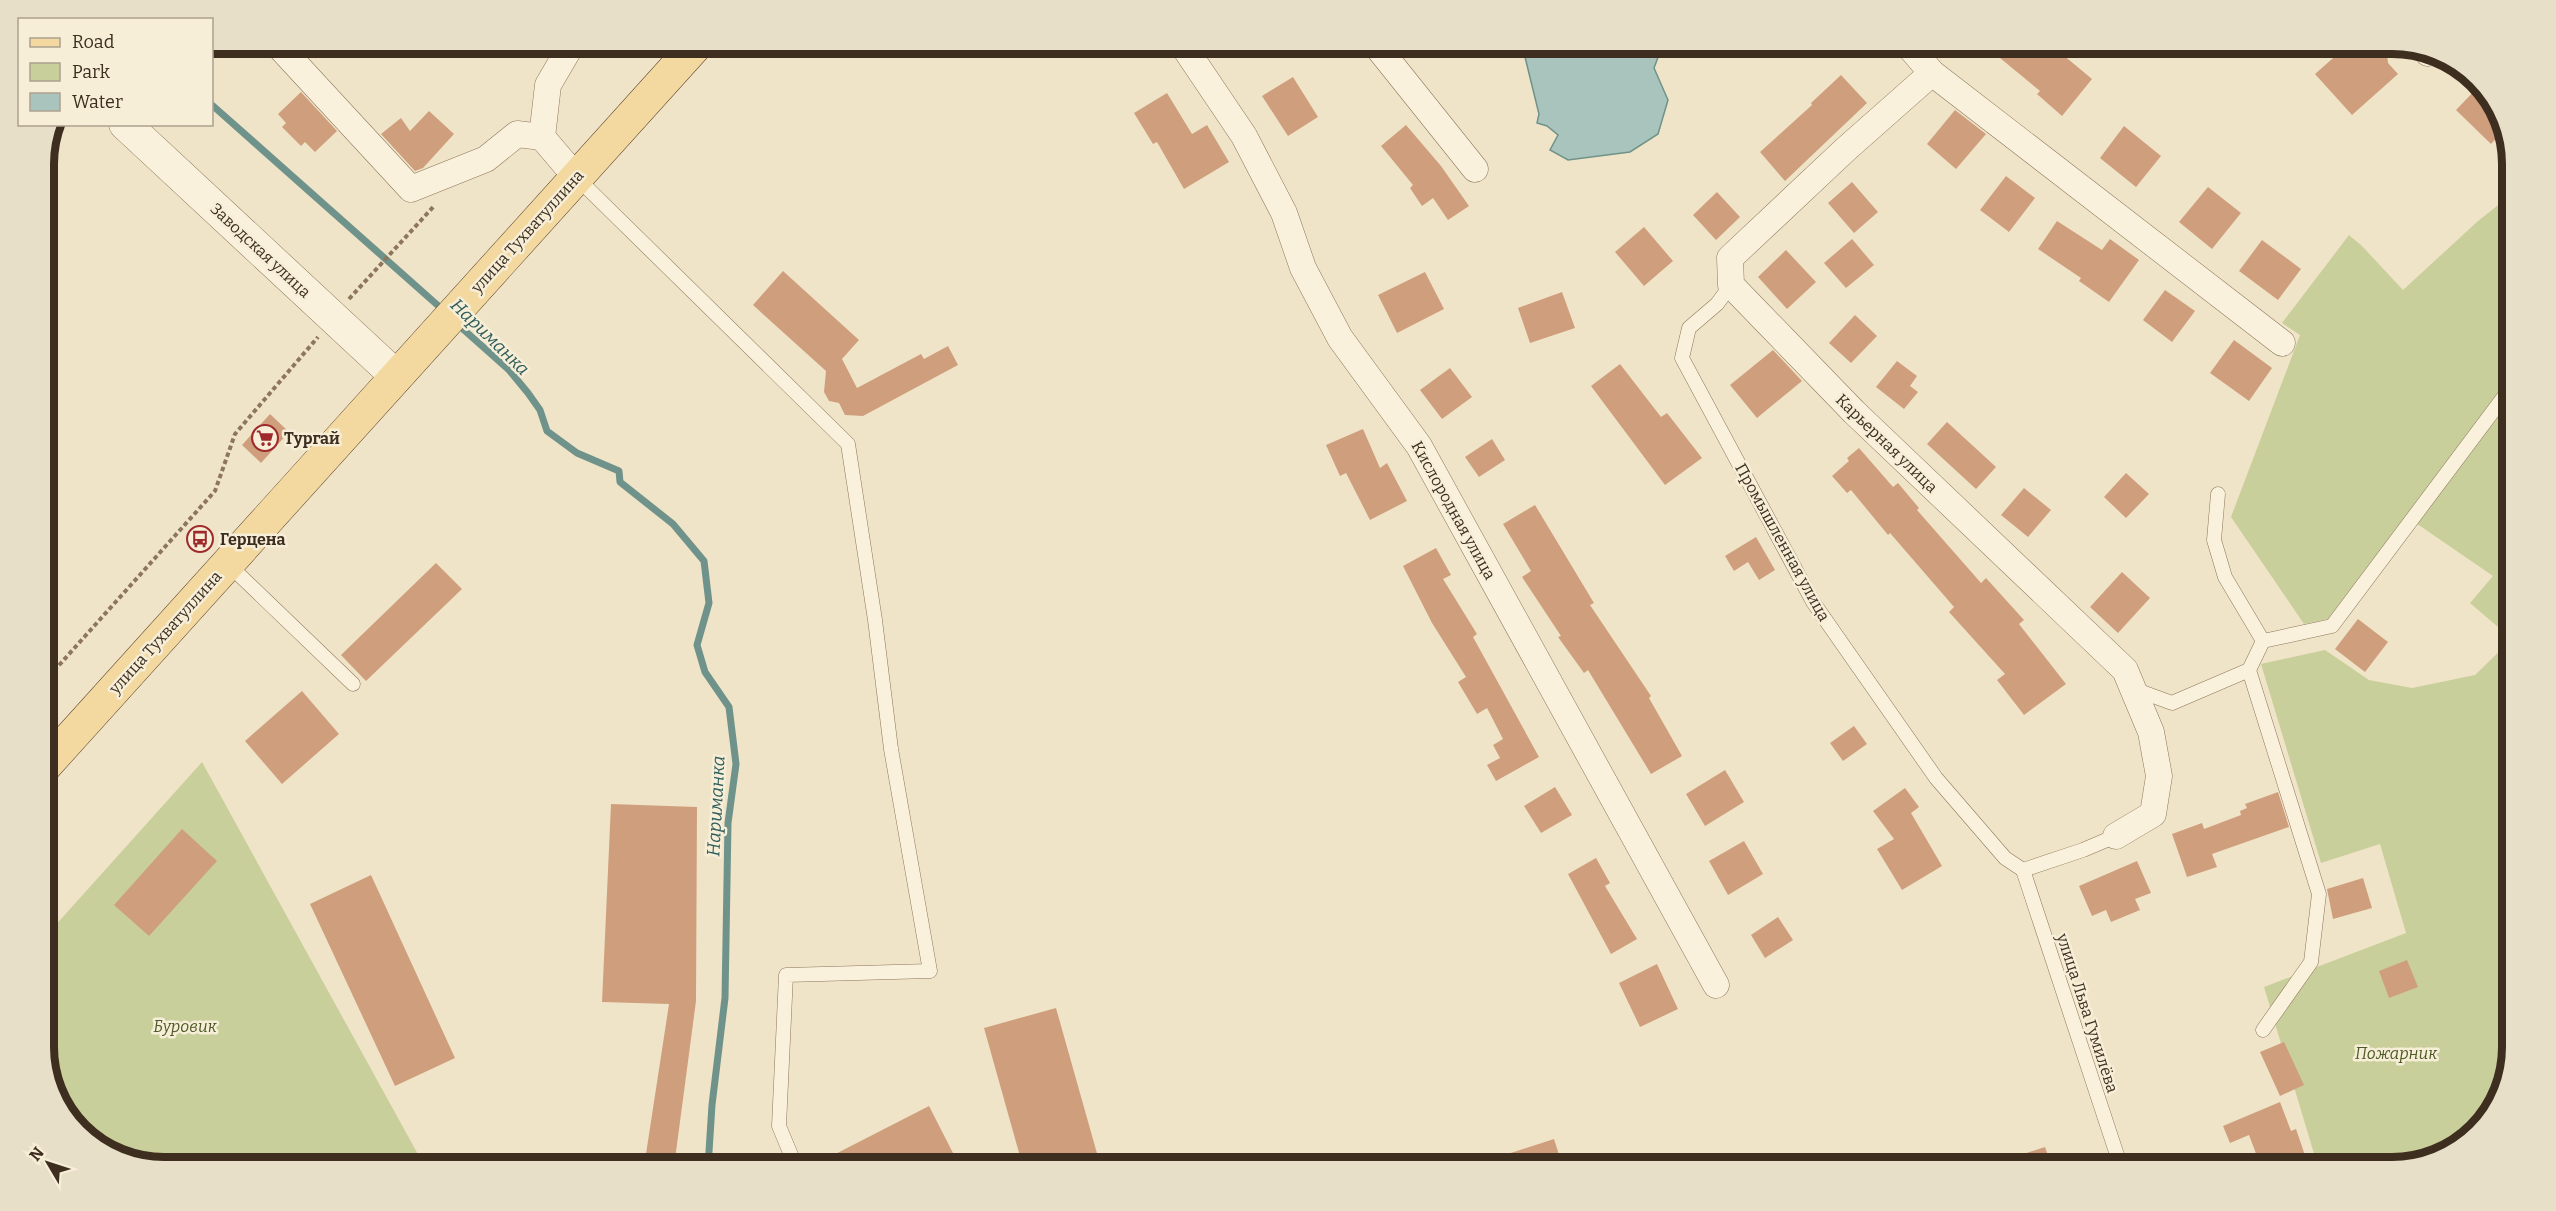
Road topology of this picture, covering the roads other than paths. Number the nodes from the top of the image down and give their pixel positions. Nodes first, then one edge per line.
1 (286, 54) edge
2 (566, 54) edge
3 (688, 54) edge
4 (1189, 54) edge
5 (1383, 54) edge
6 (1916, 54) edge
7 (1932, 73) junction
8 (127, 126) edge
9 (543, 137) junction
10 (1475, 170) dead end
11 (576, 177) junction
12 (1731, 285) junction
13 (2282, 343) dead end
14 (405, 366) junction
15 (2502, 399) edge
16 (2218, 494) dead end
17 (228, 564) junction
18 (2263, 641) junction
19 (2249, 670) junction
20 (352, 684) dead end
21 (2134, 689) junction
22 (54, 748) edge
23 (2116, 836) joint
24 (2023, 870) junction
25 (1716, 985) dead end
26 (2263, 1030) dead end
27 (792, 1157) edge
28 (2118, 1157) edge

1 - 9 street
2 - 9 street
3 - 11 main road, улица Тухватуллина
4 - 25 street, Кислородная улица
5 - 10 street
6 - 7 street
7 - 12 street
7 - 13 street
8 - 14 street, Заводская улица
9 - 11 street
11 - 14 main road, улица Тухватуллина
11 - 27 lane
12 - 21 street, Карьерная улица
12 - 24 lane, Промышленная улица
14 - 17 main road, улица Тухватуллина
15 - 18 lane
16 - 18 lane
17 - 20 lane
17 - 22 main road, улица Тухватуллина
18 - 19 lane
19 - 21 lane
19 - 26 lane
21 - 23 street, Карьерная улица
23 - 24 lane
24 - 28 lane, улица Льва Гумилёва

